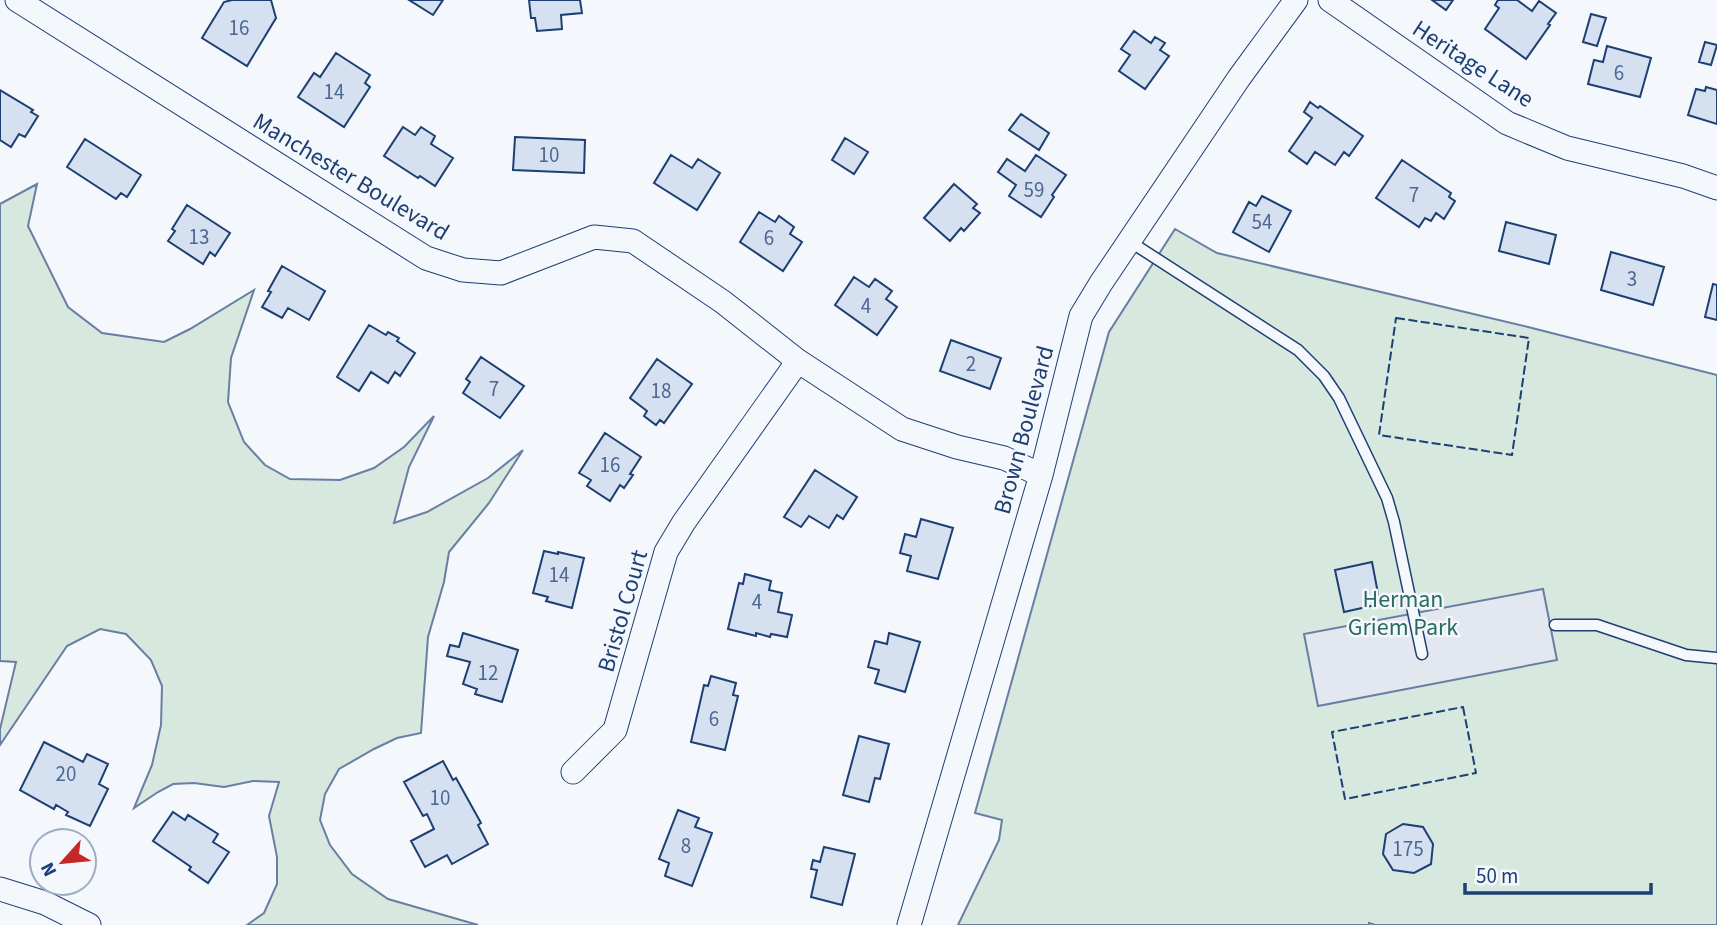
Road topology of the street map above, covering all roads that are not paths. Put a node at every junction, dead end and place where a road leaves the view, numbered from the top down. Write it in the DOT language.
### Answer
graph roads {
  1 [pos="17,0"];
  2 [pos="1296,0"];
  3 [pos="1330,0"];
  4 [pos="1717,188"];
  5 [pos="1129,241"];
  6 [pos="798,361"];
  7 [pos="1041,475"];
  8 [pos="1555,625"];
  9 [pos="1422,654"];
  10 [pos="1717,658"];
  11 [pos="573,772"];
  12 [pos="0,889"];
  13 [pos="89,925"];
  14 [pos="909,925"];
  1 -- 6 [label="street, Manchester Boulevard"];
  2 -- 5 [label="street, Brown Boulevard"];
  3 -- 4 [label="street, Heritage Lane"];
  5 -- 7 [label="street, Brown Boulevard"];
  5 -- 9 [label="lane"];
  6 -- 7 [label="street, Manchester Boulevard"];
  6 -- 11 [label="street, Bristol Court"];
  7 -- 14 [label="street, Brown Boulevard"];
  8 -- 10 [label="lane"];
  12 -- 13 [label="street"];
}
